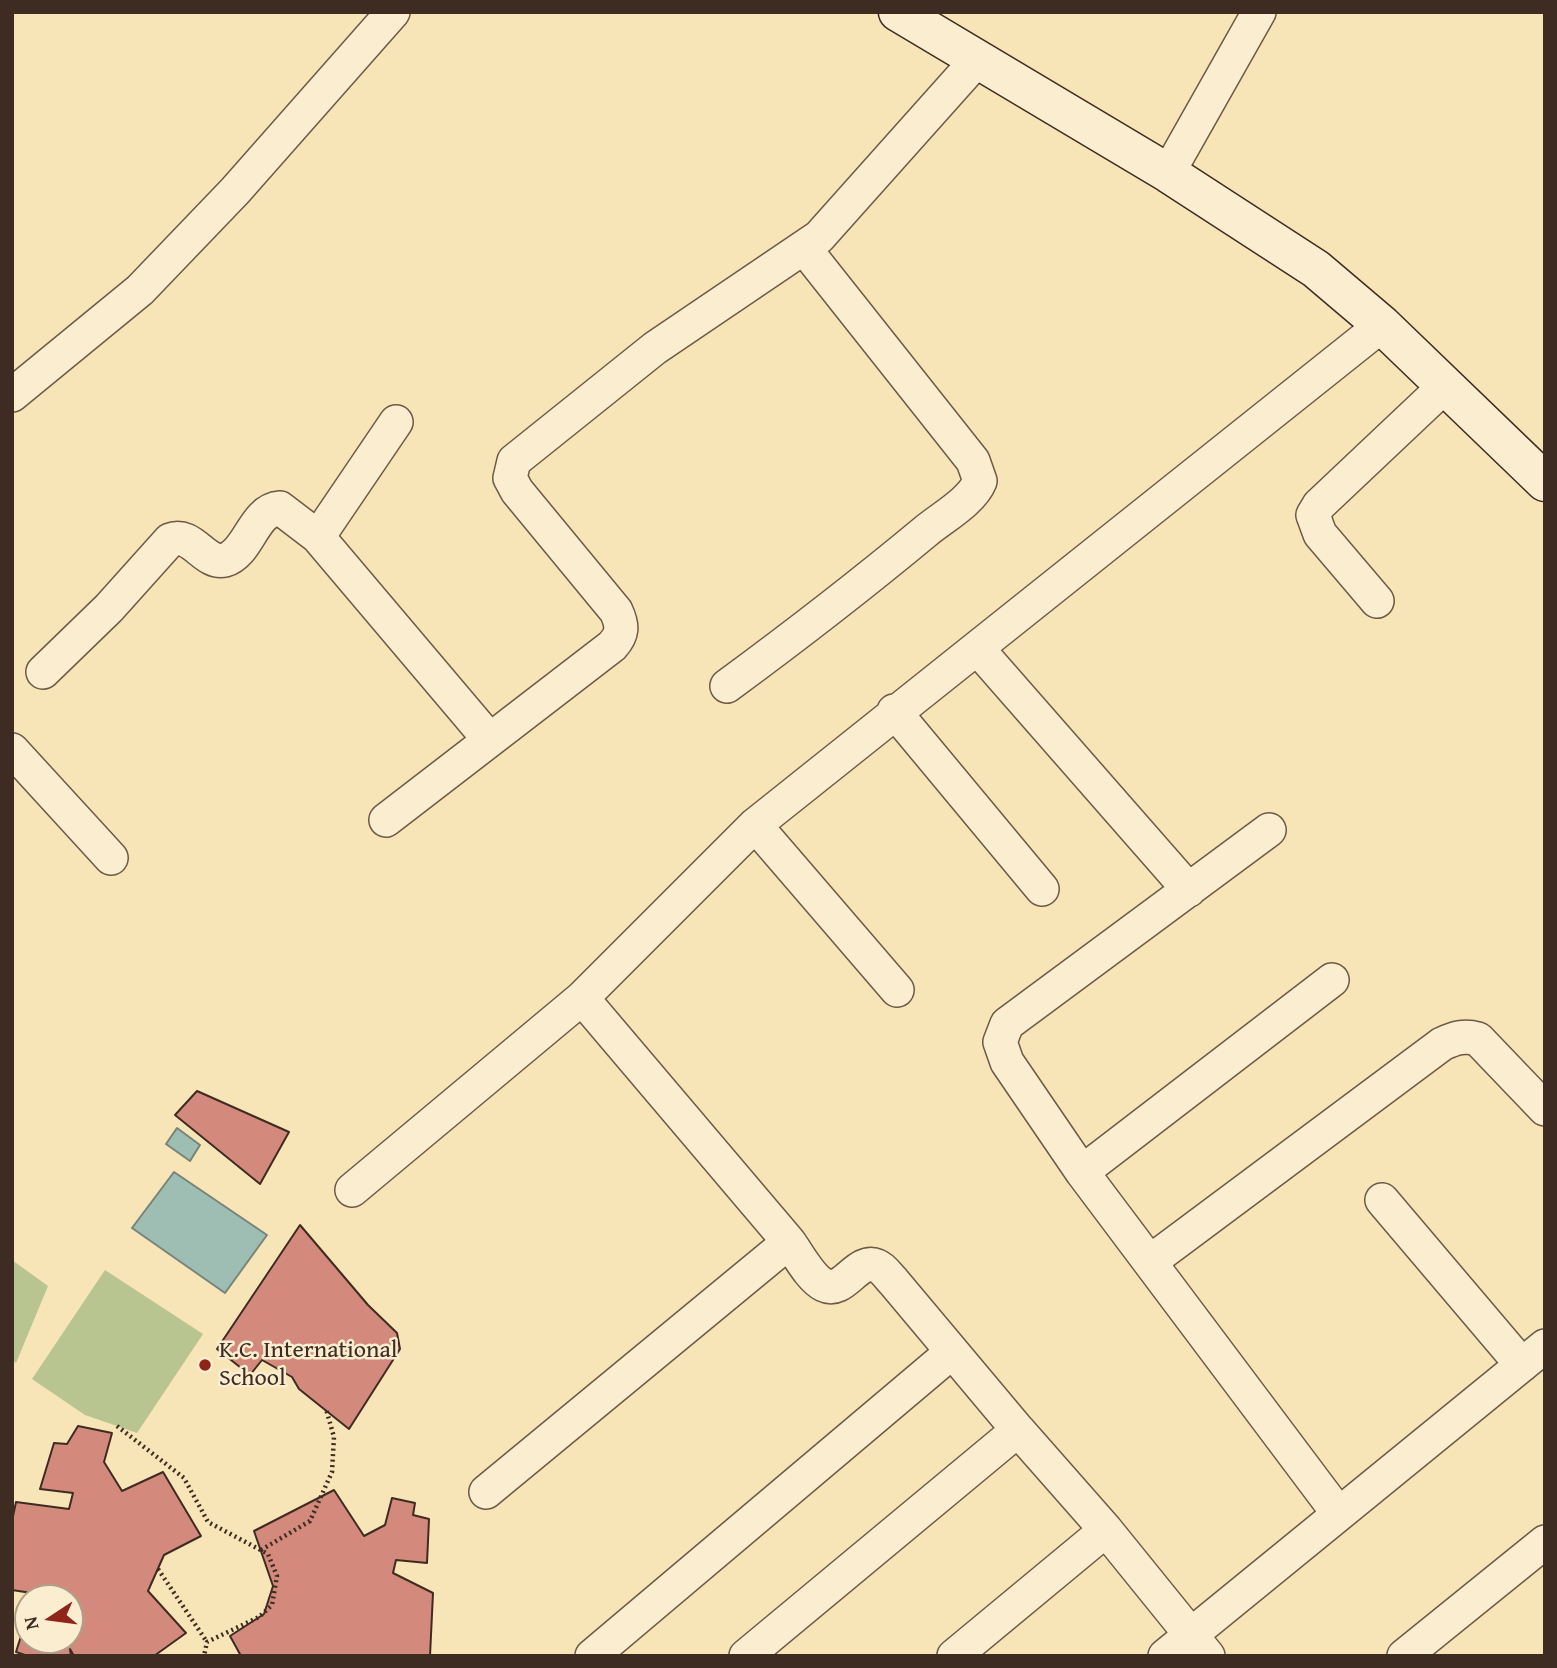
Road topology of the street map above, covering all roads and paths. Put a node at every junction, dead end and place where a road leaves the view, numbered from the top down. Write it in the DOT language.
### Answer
graph roads {
  1 [pos="393,12"];
  2 [pos="898,12"];
  3 [pos="1259,12"];
  4 [pos="977,60"];
  5 [pos="1168,173"];
  6 [pos="805,249"];
  7 [pos="1382,325"];
  8 [pos="1445,386"];
  9 [pos="12,395"];
  10 [pos="396,422"];
  11 [pos="1545,482"];
  12 [pos="318,537"];
  13 [pos="1377,601"];
  14 [pos="977,648"];
  15 [pos="43,672"];
  16 [pos="727,686"];
  17 [pos="894,711"];
  18 [pos="489,739"];
  19 [pos="12,750"];
  20 [pos="386,820"];
  21 [pos="755,825"];
  22 [pos="1269,830"];
  23 [pos="111,858"];
  24 [pos="1042,889"];
  25 [pos="1189,890"];
  26 [pos="1332,981"];
  27 [pos="897,990"];
  28 [pos="582,998"];
  29 [pos="1545,1109"];
  30 [pos="1082,1172"];
  31 [pos="352,1190"];
  32 [pos="1382,1200"];
  33 [pos="789,1242"];
  34 [pos="1151,1261"];
  35 [pos="952,1352"];
  36 [pos="1534,1355"];
  37 [pos="326,1409"];
  38 [pos="117,1426"];
  39 [pos="1018,1430"];
  40 [pos="486,1492"];
  41 [pos="1338,1513"];
  42 [pos="1106,1530"];
  43 [pos="1545,1542"];
  44 [pos="260,1551"];
  45 [pos="158,1569"];
  46 [pos="207,1642"];
  47 [pos="1199,1645"];
  48 [pos="204,1656"];
  49 [pos="592,1656"];
  50 [pos="746,1656"];
  51 [pos="954,1656"];
  52 [pos="1165,1656"];
  53 [pos="1404,1656"];
  1 -- 9 [label="street"];
  2 -- 4 [label="street"];
  3 -- 5 [label="street"];
  4 -- 5 [label="street"];
  4 -- 6 [label="street"];
  5 -- 7 [label="street"];
  6 -- 16 [label="street"];
  6 -- 18 [label="street"];
  7 -- 8 [label="street"];
  7 -- 14 [label="street"];
  8 -- 11 [label="street"];
  8 -- 13 [label="street"];
  10 -- 12 [label="street"];
  12 -- 15 [label="street"];
  12 -- 18 [label="street"];
  14 -- 17 [label="street"];
  14 -- 25 [label="street"];
  17 -- 21 [label="street"];
  17 -- 24 [label="street"];
  18 -- 20 [label="street"];
  19 -- 23 [label="street"];
  21 -- 27 [label="street"];
  21 -- 28 [label="street"];
  22 -- 25 [label="street"];
  25 -- 30 [label="street"];
  26 -- 30 [label="street"];
  28 -- 31 [label="street"];
  28 -- 33 [label="street"];
  29 -- 34 [label="street"];
  30 -- 34 [label="street"];
  32 -- 36 [label="street"];
  33 -- 35 [label="street"];
  33 -- 40 [label="street"];
  34 -- 41 [label="street"];
  35 -- 39 [label="street"];
  35 -- 49 [label="street"];
  36 -- 41 [label="street"];
  37 -- 44 [label="path"];
  38 -- 44 [label="path"];
  39 -- 42 [label="street"];
  39 -- 50 [label="street"];
  41 -- 47 [label="street"];
  42 -- 47 [label="street"];
  42 -- 51 [label="street"];
  43 -- 53 [label="street"];
  44 -- 46 [label="path"];
  45 -- 46 [label="path"];
  46 -- 48 [label="path"];
  47 -- 52 [label="street"];
}
